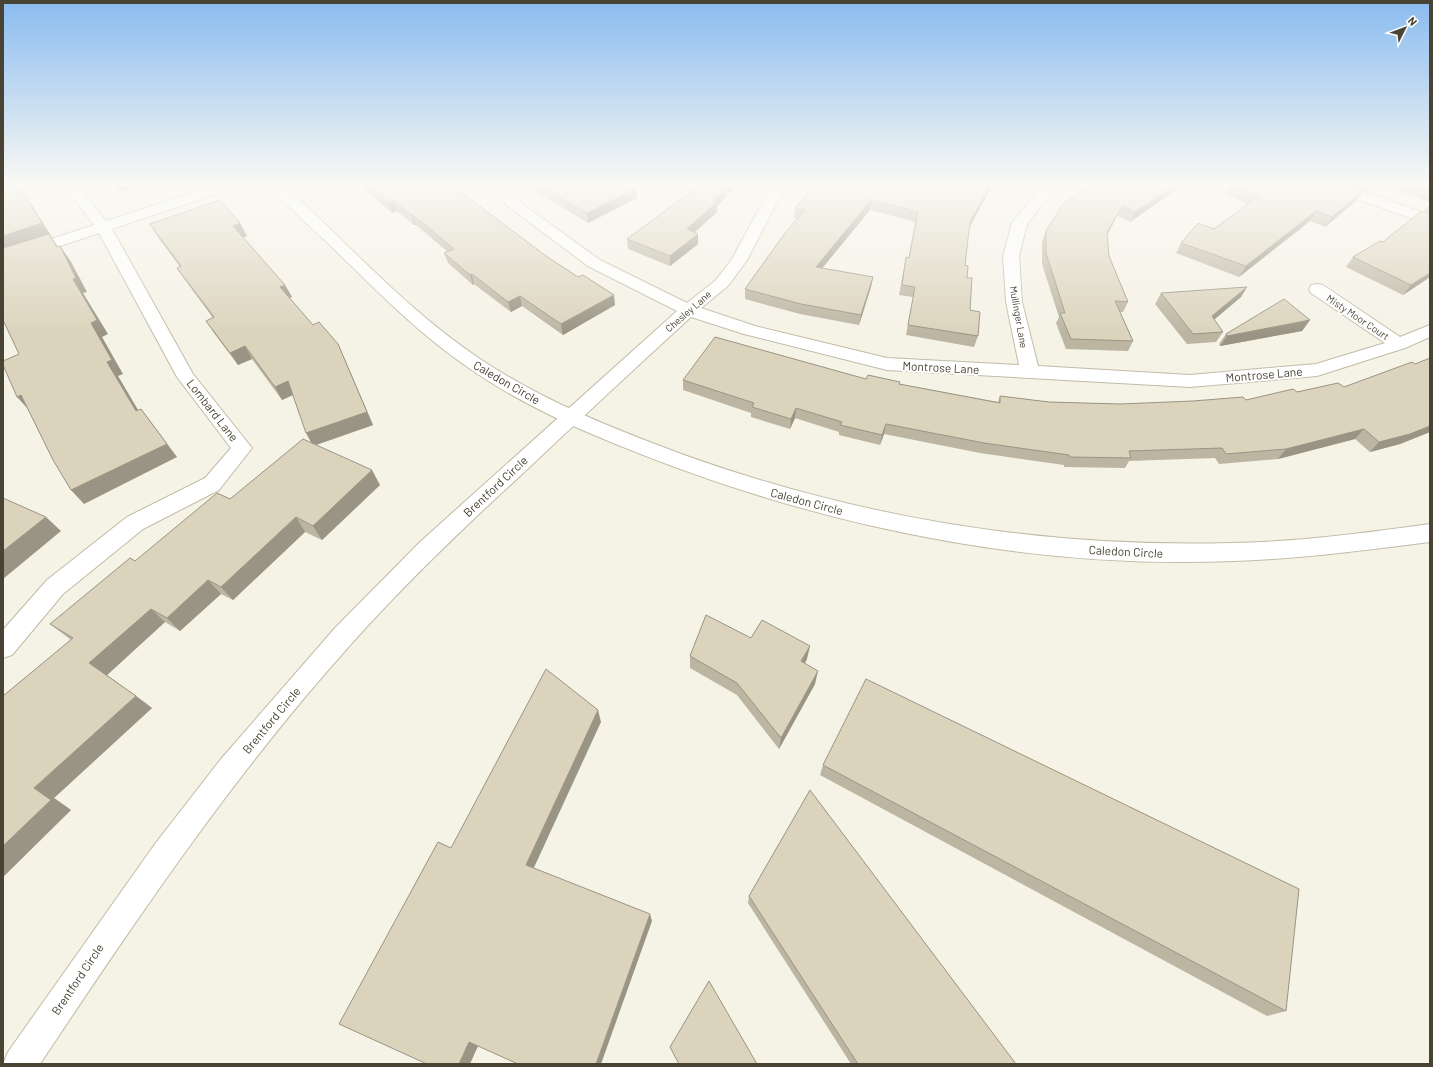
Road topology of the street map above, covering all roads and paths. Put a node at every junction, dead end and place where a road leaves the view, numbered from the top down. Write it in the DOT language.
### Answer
graph roads {
  1 [pos="79,235"];
  2 [pos="107,235"];
  3 [pos="328,235"];
  4 [pos="555,235"];
  5 [pos="752,235"];
  6 [pos="1017,235"];
  7 [pos="3,260"];
  8 [pos="1317,289"];
  9 [pos="688,310"];
  10 [pos="1430,330"];
  11 [pos="1399,344"];
  12 [pos="1030,372"];
  13 [pos="570,417"];
  14 [pos="1430,533"];
  15 [pos="3,648"];
  16 [pos="20,1064"];
  1 -- 7 [label="street"];
  2 -- 15 [label="street, Lombard Lane"];
  3 -- 13 [label="street, Caledon Circle"];
  4 -- 9 [label="street, Montrose Lane"];
  5 -- 9 [label="street, Chesley Lane"];
  6 -- 12 [label="street, Mullinger Lane"];
  8 -- 11 [label="street, Misty Moor Court"];
  9 -- 12 [label="street, Montrose Lane"];
  9 -- 13 [label="street, Chesley Lane"];
  10 -- 11 [label="street, Montrose Lane"];
  11 -- 12 [label="street, Montrose Lane"];
  13 -- 14 [label="street, Caledon Circle"];
  13 -- 16 [label="street, Brentford Circle"];
}
